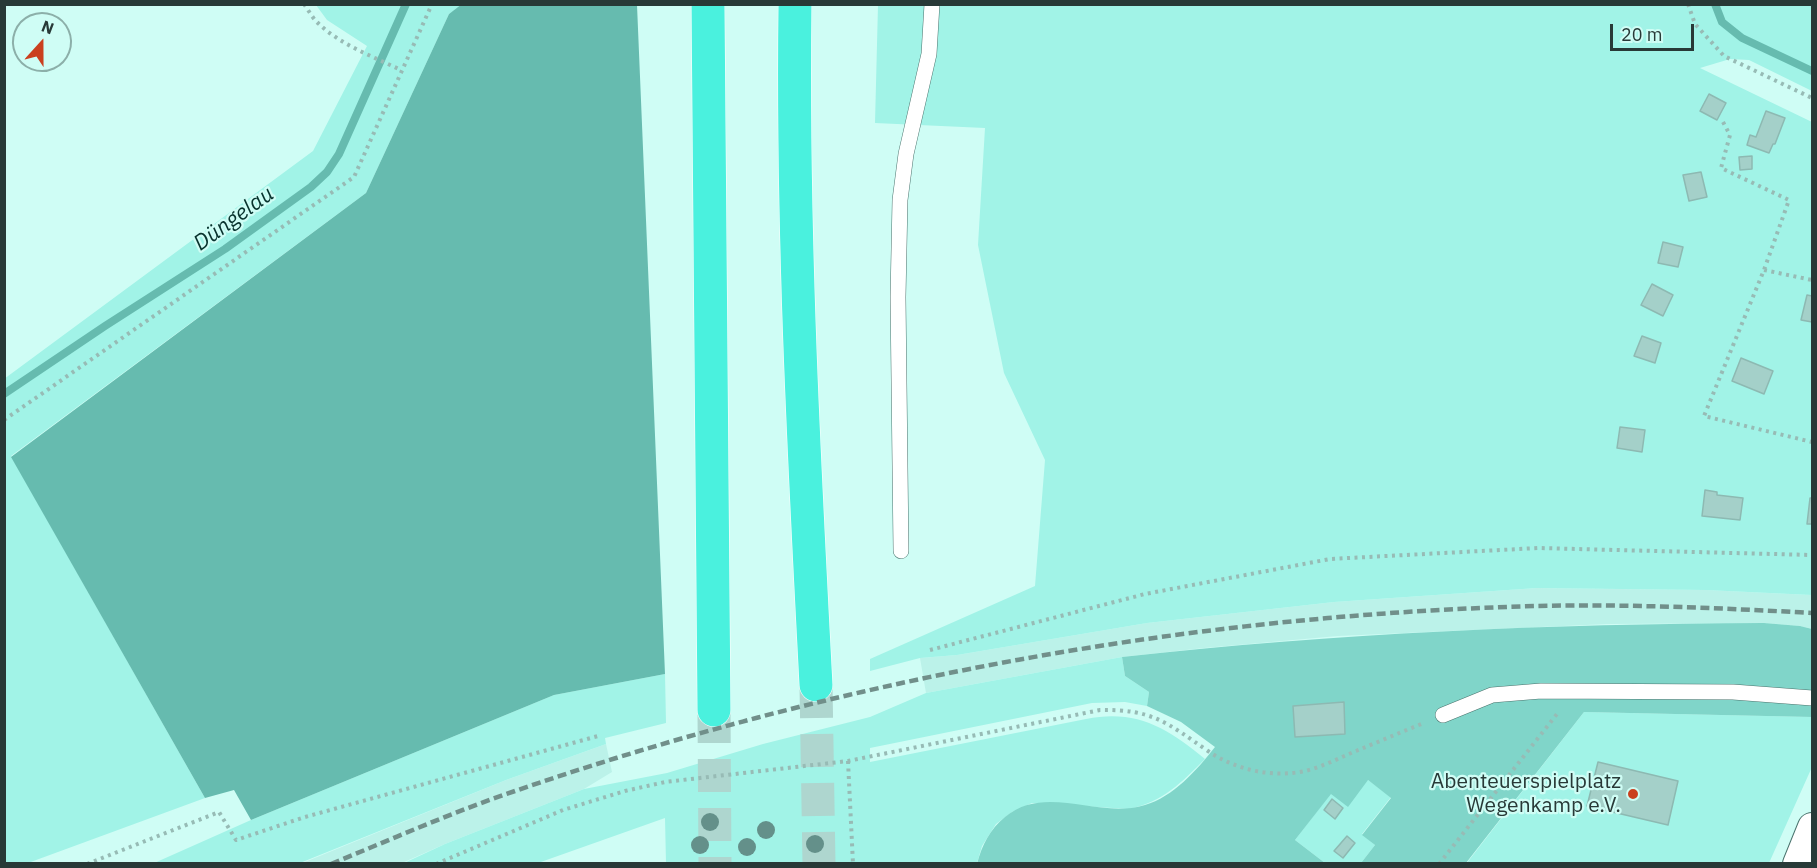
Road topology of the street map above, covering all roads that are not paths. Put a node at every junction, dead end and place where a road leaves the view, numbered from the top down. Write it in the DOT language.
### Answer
graph roads {
  1 [pos="708,4"];
  2 [pos="795,4"];
  3 [pos="932,4"];
  4 [pos="901,550"];
  5 [pos="816,685"];
  6 [pos="1812,698"];
  7 [pos="714,710"];
  8 [pos="1443,715"];
  9 [pos="1812,827"];
  10 [pos="1797,864"];
  1 -- 7 [label="highway"];
  2 -- 5 [label="highway"];
  3 -- 4 [label="lane"];
  6 -- 8 [label="lane"];
  9 -- 10 [label="street"];
}
